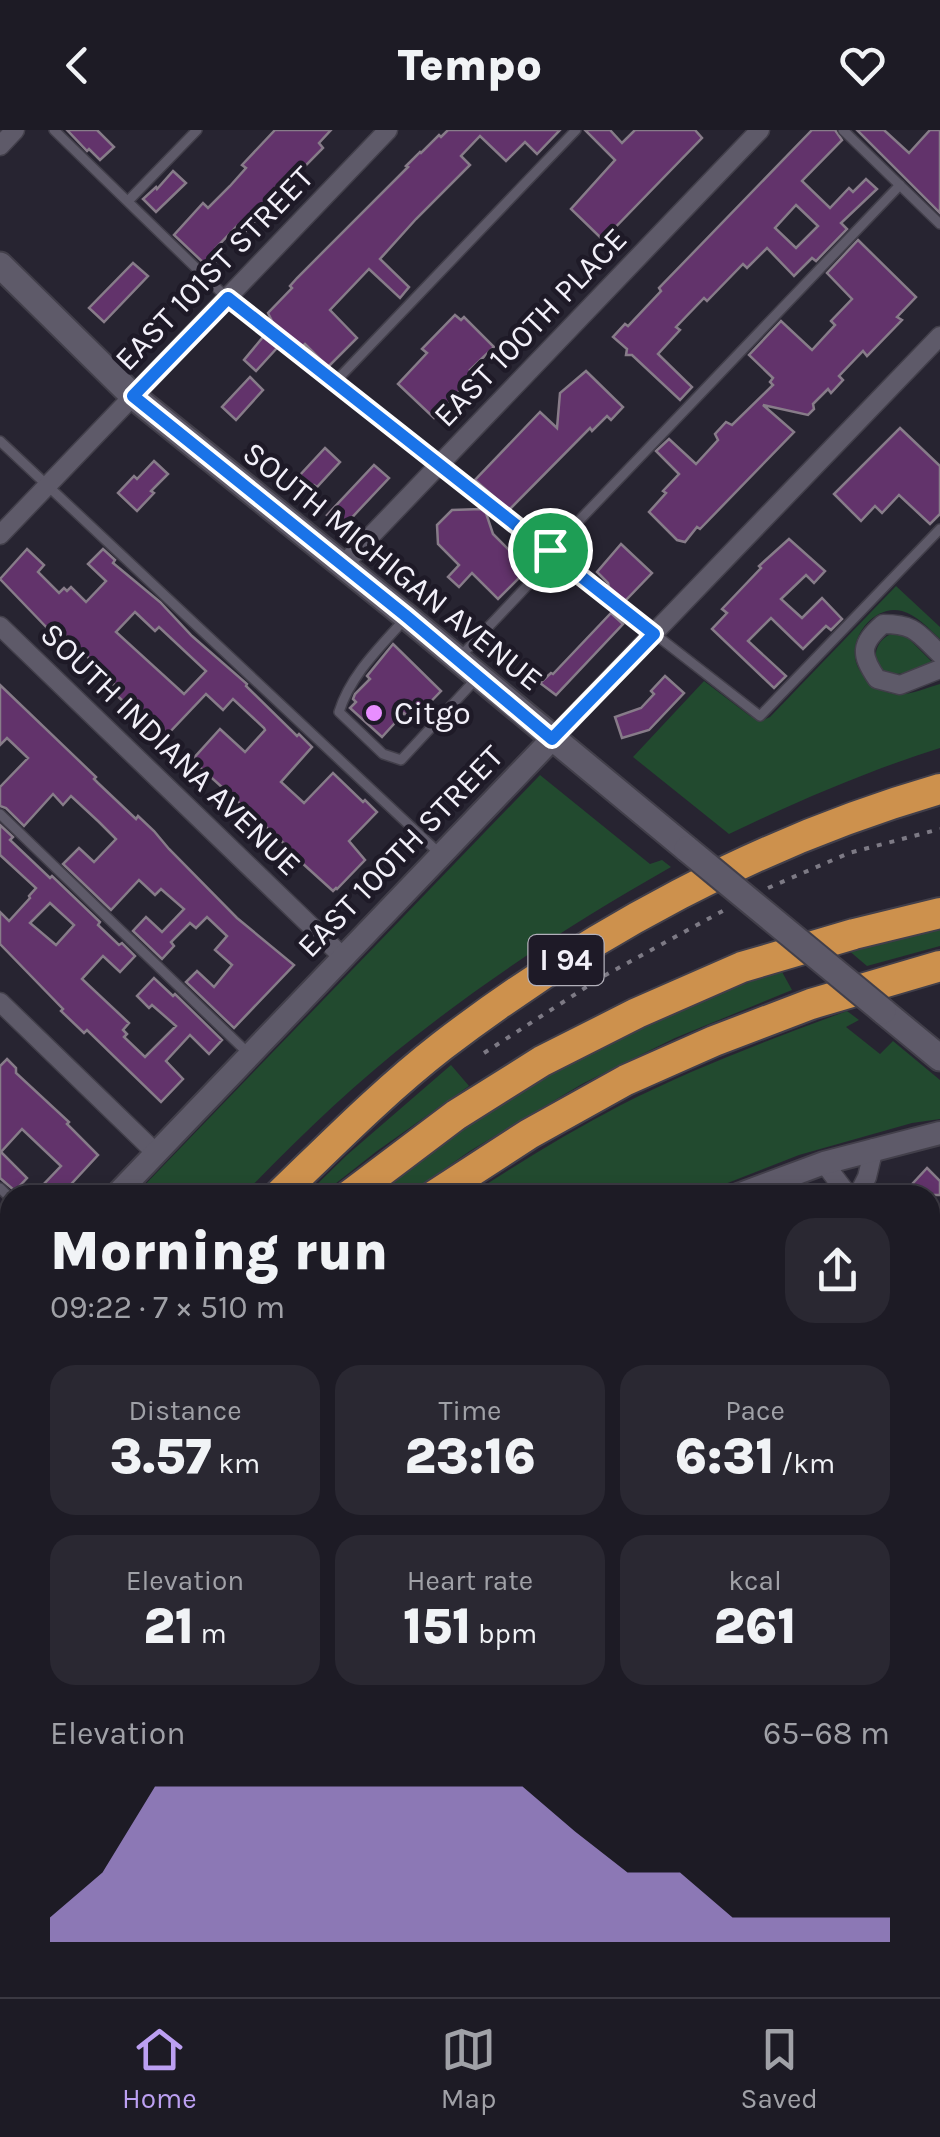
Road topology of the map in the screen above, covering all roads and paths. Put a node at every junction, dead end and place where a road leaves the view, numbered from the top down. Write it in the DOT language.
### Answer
graph roads {
  1 [pos="15,130"];
  2 [pos="54,130"];
  3 [pos="197,130"];
  4 [pos="388,130"];
  5 [pos="576,130"];
  6 [pos="760,130"];
  7 [pos="843,130"];
  8 [pos="0,146"];
  9 [pos="900,185"];
  10 [pos="129,200"];
  11 [pos="940,224"];
  12 [pos="0,265"];
  13 [pos="228,298"];
  14 [pos="940,336"];
  15 [pos="334,383"];
  16 [pos="133,396"];
  17 [pos="0,441"];
  18 [pos="438,466"];
  19 [pos="48,486"];
  20 [pos="940,529"];
  21 [pos="0,535"];
  22 [pos="550,550"];
  23 [pos="343,565"];
  24 [pos="543,569"];
  25 [pos="406,616"];
  26 [pos="0,626"];
  27 [pos="654,634"];
  28 [pos="940,654"];
  29 [pos="457,660"];
  30 [pos="940,669"];
  31 [pos="478,678"];
  32 [pos="552,739"];
  33 [pos="940,777"];
  34 [pos="940,789"];
  35 [pos="901,800"];
  36 [pos="0,814"];
  37 [pos="940,830"];
  38 [pos="440,854"];
  39 [pos="760,892"];
  40 [pos="726,908"];
  41 [pos="940,913"];
  42 [pos="343,957"];
  43 [pos="940,966"];
  44 [pos="0,1002"];
  45 [pos="484,1053"];
  46 [pos="250,1055"];
  47 [pos="940,1058"];
  48 [pos="940,1133"];
  49 [pos="874,1148"];
  50 [pos="156,1153"];
  51 [pos="824,1163"];
  52 [pos="126,1185"];
  53 [pos="289,1185"];
  54 [pos="363,1185"];
  55 [pos="450,1185"];
  56 [pos="765,1185"];
  57 [pos="840,1185"];
  58 [pos="862,1185"];
  1 -- 8 [label="street"];
  2 -- 10 [label="lane"];
  3 -- 10 [label="lane"];
  4 -- 13 [label="street, EAST 101ST STREET"];
  5 -- 15 [label="lane"];
  6 -- 18 [label="street, EAST 100TH PLACE"];
  7 -- 9 [label="lane"];
  9 -- 11 [label="lane"];
  9 -- 22 [label="lane"];
  10 -- 13 [label="lane"];
  12 -- 16 [label="main road, SOUTH MICHIGAN AVENUE"];
  13 -- 15 [label="lane"];
  13 -- 16 [label="street, EAST 101ST STREET"];
  14 -- 27 [label="street, EAST 100TH STREET"];
  15 -- 18 [label="lane"];
  16 -- 19 [label="street, EAST 101ST STREET"];
  16 -- 23 [label="main road, SOUTH MICHIGAN AVENUE"];
  17 -- 19 [label="lane"];
  18 -- 22 [label="lane"];
  18 -- 23 [label="street, EAST 100TH PLACE"];
  19 -- 21 [label="street, EAST 101ST STREET"];
  19 -- 38 [label="lane"];
  20 -- 27 [label="lane"];
  22 -- 27 [label="lane"];
  23 -- 25 [label="main road, SOUTH MICHIGAN AVENUE"];
  24 -- 29 [label="lane"];
  25 -- 29 [label="main road, SOUTH MICHIGAN AVENUE"];
  25 -- 31 [label="lane"];
  26 -- 42 [label="street, SOUTH INDIANA AVENUE"];
  27 -- 32 [label="street, EAST 100TH STREET"];
  28 -- 30 [label="street"];
  29 -- 31 [label="main road, SOUTH MICHIGAN AVENUE"];
  31 -- 32 [label="main road, SOUTH MICHIGAN AVENUE"];
  32 -- 38 [label="street, EAST 100TH STREET"];
  32 -- 47 [label="main road, SOUTH MICHIGAN AVENUE, bridge"];
  33 -- 35 [label="highway"];
  34 -- 35 [label="highway, I 94"];
  35 -- 53 [label="highway, I 94"];
  36 -- 46 [label="lane"];
  37 -- 39 [label="path"];
  38 -- 42 [label="street, EAST 100TH STREET"];
  40 -- 45 [label="path"];
  41 -- 54 [label="highway"];
  42 -- 46 [label="street, EAST 100TH STREET"];
  43 -- 55 [label="highway"];
  44 -- 50 [label="street"];
  46 -- 50 [label="street, EAST 100TH STREET"];
  48 -- 49 [label="street"];
  49 -- 51 [label="street"];
  49 -- 58 [label="street"];
  50 -- 52 [label="street, EAST 100TH STREET"];
  51 -- 56 [label="street"];
  51 -- 57 [label="street"];
}
